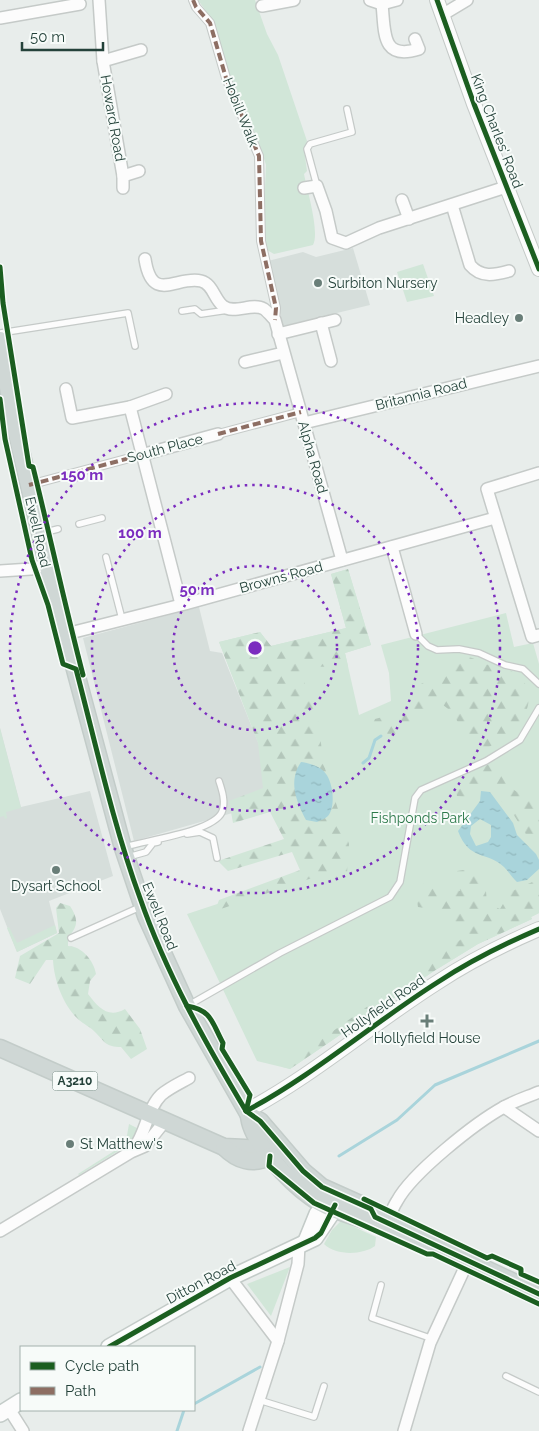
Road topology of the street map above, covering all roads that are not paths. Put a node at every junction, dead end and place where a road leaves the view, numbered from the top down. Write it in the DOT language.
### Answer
graph roads {
  1 [pos="99,0"];
  2 [pos="193,0"];
  3 [pos="294,0"];
  4 [pos="397,0"];
  5 [pos="437,0"];
  6 [pos="467,0"];
  7 [pos="376,2"];
  8 [pos="80,4"];
  9 [pos="262,7"];
  10 [pos="442,15"];
  11 [pos="0,18"];
  12 [pos="419,48"];
  13 [pos="141,50"];
  14 [pos="103,61"];
  15 [pos="347,108"];
  16 [pos="139,171"];
  17 [pos="123,176"];
  18 [pos="317,186"];
  19 [pos="506,187"];
  20 [pos="123,188"];
  21 [pos="304,188"];
  22 [pos="402,200"];
  23 [pos="452,205"];
  24 [pos="409,219"];
  25 [pos="145,259"];
  26 [pos="539,269"];
  27 [pos="509,271"];
  28 [pos="232,310"];
  29 [pos="182,311"];
  30 [pos="275,320"];
  31 [pos="335,320"];
  32 [pos="321,323"];
  33 [pos="0,333"];
  34 [pos="278,334"];
  35 [pos="0,340"];
  36 [pos="135,346"];
  37 [pos="283,354"];
  38 [pos="331,361"];
  39 [pos="245,362"];
  40 [pos="539,366"];
  41 [pos="3,379"];
  42 [pos="66,388"];
  43 [pos="166,394"];
  44 [pos="130,407"];
  45 [pos="302,417"];
  46 [pos="218,434"];
  47 [pos="141,455"];
  48 [pos="539,473"];
  49 [pos="29,485"];
  50 [pos="102,518"];
  51 [pos="496,518"];
  52 [pos="79,524"];
  53 [pos="58,529"];
  54 [pos="40,533"];
  55 [pos="392,547"];
  56 [pos="106,557"];
  57 [pos="342,560"];
  58 [pos="48,564"];
  59 [pos="0,571"];
  60 [pos="181,604"];
  61 [pos="122,620"];
  62 [pos="66,634"];
  63 [pos="416,634"];
  64 [pos="539,635"];
  65 [pos="539,684"];
  66 [pos="539,708"];
  67 [pos="219,781"];
  68 [pos="124,852"];
  69 [pos="217,858"];
  70 [pos="142,906"];
  71 [pos="539,929"];
  72 [pos="71,938"];
  73 [pos="187,1006"];
  74 [pos="0,1048"];
  75 [pos="189,1078"];
  76 [pos="539,1092"];
  77 [pos="504,1107"];
  78 [pos="248,1113"];
  79 [pos="150,1114"];
  80 [pos="165,1121"];
  81 [pos="539,1131"];
  82 [pos="131,1152"];
  83 [pos="273,1152"];
  84 [pos="332,1200"];
  85 [pos="381,1219"];
  86 [pos="0,1231"];
  87 [pos="302,1243"];
  88 [pos="468,1261"];
  89 [pos="230,1278"];
  90 [pos="381,1285"];
  91 [pos="539,1294"];
  92 [pos="432,1339"];
  93 [pos="278,1341"];
  94 [pos="111,1346"];
  95 [pos="506,1376"];
  96 [pos="324,1386"];
  97 [pos="539,1392"];
  98 [pos="259,1400"];
  99 [pos="10,1408"];
  100 [pos="23,1431"];
  101 [pos="249,1431"];
  102 [pos="404,1431"];
  1 -- 14 [label="street, Howard Road"];
  2 -- 30 [label="street, Hobill Walk"];
  3 -- 9 [label="street"];
  4 -- 7 [label="street"];
  5 -- 10 [label="street, King Charles' Road"];
  6 -- 10 [label="street"];
  7 -- 12 [label="street"];
  8 -- 11 [label="street"];
  10 -- 19 [label="street, King Charles' Road"];
  13 -- 14 [label="street, Howard Road"];
  14 -- 17 [label="street, Howard Road"];
  15 -- 18 [label="lane"];
  16 -- 17 [label="street, Howard Road"];
  17 -- 20 [label="street, Howard Road"];
  18 -- 21 [label="street"];
  18 -- 24 [label="street"];
  19 -- 23 [label="street"];
  19 -- 26 [label="street, King Charles' Road"];
  22 -- 24 [label="street"];
  23 -- 24 [label="street"];
  23 -- 27 [label="street"];
  25 -- 28 [label="street"];
  28 -- 29 [label="lane"];
  28 -- 30 [label="street"];
  30 -- 34 [label="street, Alpha Road"];
  31 -- 32 [label="street"];
  32 -- 34 [label="street"];
  32 -- 38 [label="street"];
  33 -- 36 [label="lane"];
  34 -- 37 [label="street, Alpha Road"];
  35 -- 41 [label="main road, Ewell Road"];
  37 -- 39 [label="street"];
  37 -- 45 [label="street, Alpha Road"];
  40 -- 45 [label="street, Britannia Road"];
  41 -- 49 [label="main road, Ewell Road"];
  42 -- 44 [label="street"];
  43 -- 44 [label="street"];
  44 -- 47 [label="street"];
  45 -- 46 [label="street, South Place"];
  45 -- 57 [label="street, Alpha Road"];
  46 -- 47 [label="street, South Place"];
  47 -- 49 [label="street, South Place"];
  47 -- 60 [label="street"];
  48 -- 51 [label="street"];
  49 -- 54 [label="main road, Ewell Road"];
  50 -- 52 [label="lane"];
  51 -- 55 [label="street, Browns Road"];
  51 -- 64 [label="street"];
  53 -- 54 [label="lane"];
  54 -- 58 [label="main road, Ewell Road"];
  55 -- 57 [label="street, Browns Road"];
  55 -- 63 [label="street"];
  56 -- 61 [label="lane"];
  57 -- 60 [label="street, Browns Road"];
  58 -- 59 [label="street"];
  58 -- 62 [label="main road, Ewell Road"];
  60 -- 61 [label="street, Browns Road"];
  61 -- 62 [label="street, Browns Road"];
  62 -- 68 [label="main road, Ewell Road"];
  63 -- 65 [label="lane"];
  66 -- 73 [label="lane"];
  67 -- 68 [label="lane"];
  68 -- 69 [label="lane"];
  68 -- 70 [label="main road, Ewell Road"];
  70 -- 72 [label="lane"];
  70 -- 73 [label="main road, Ewell Road"];
  71 -- 78 [label="street, Hollyfield Road"];
  73 -- 78 [label="main road, Ewell Road"];
  74 -- 79 [label="main road, A3210"];
  75 -- 79 [label="street"];
  76 -- 77 [label="street"];
  77 -- 81 [label="street"];
  77 -- 85 [label="street"];
  78 -- 83 [label="main road, Ewell Road"];
  79 -- 80 [label="main road, A3210"];
  79 -- 82 [label="street"];
  80 -- 82 [label="street"];
  80 -- 83 [label="main road, A3210"];
  82 -- 86 [label="street"];
  83 -- 84 [label="main road, Ewell Road"];
  84 -- 85 [label="main road, Ewell Road"];
  84 -- 87 [label="main road, Ditton Road"];
  85 -- 88 [label="main road, Ewell Road"];
  87 -- 89 [label="main road, Ditton Road"];
  87 -- 93 [label="street"];
  88 -- 91 [label="main road, Ewell Road"];
  88 -- 92 [label="street"];
  89 -- 93 [label="street"];
  89 -- 94 [label="main road, Ditton Road"];
  90 -- 92 [label="lane"];
  92 -- 102 [label="street"];
  93 -- 98 [label="street"];
  95 -- 97 [label="lane"];
  96 -- 98 [label="lane"];
  98 -- 101 [label="street"];
  99 -- 100 [label="street"];
}
